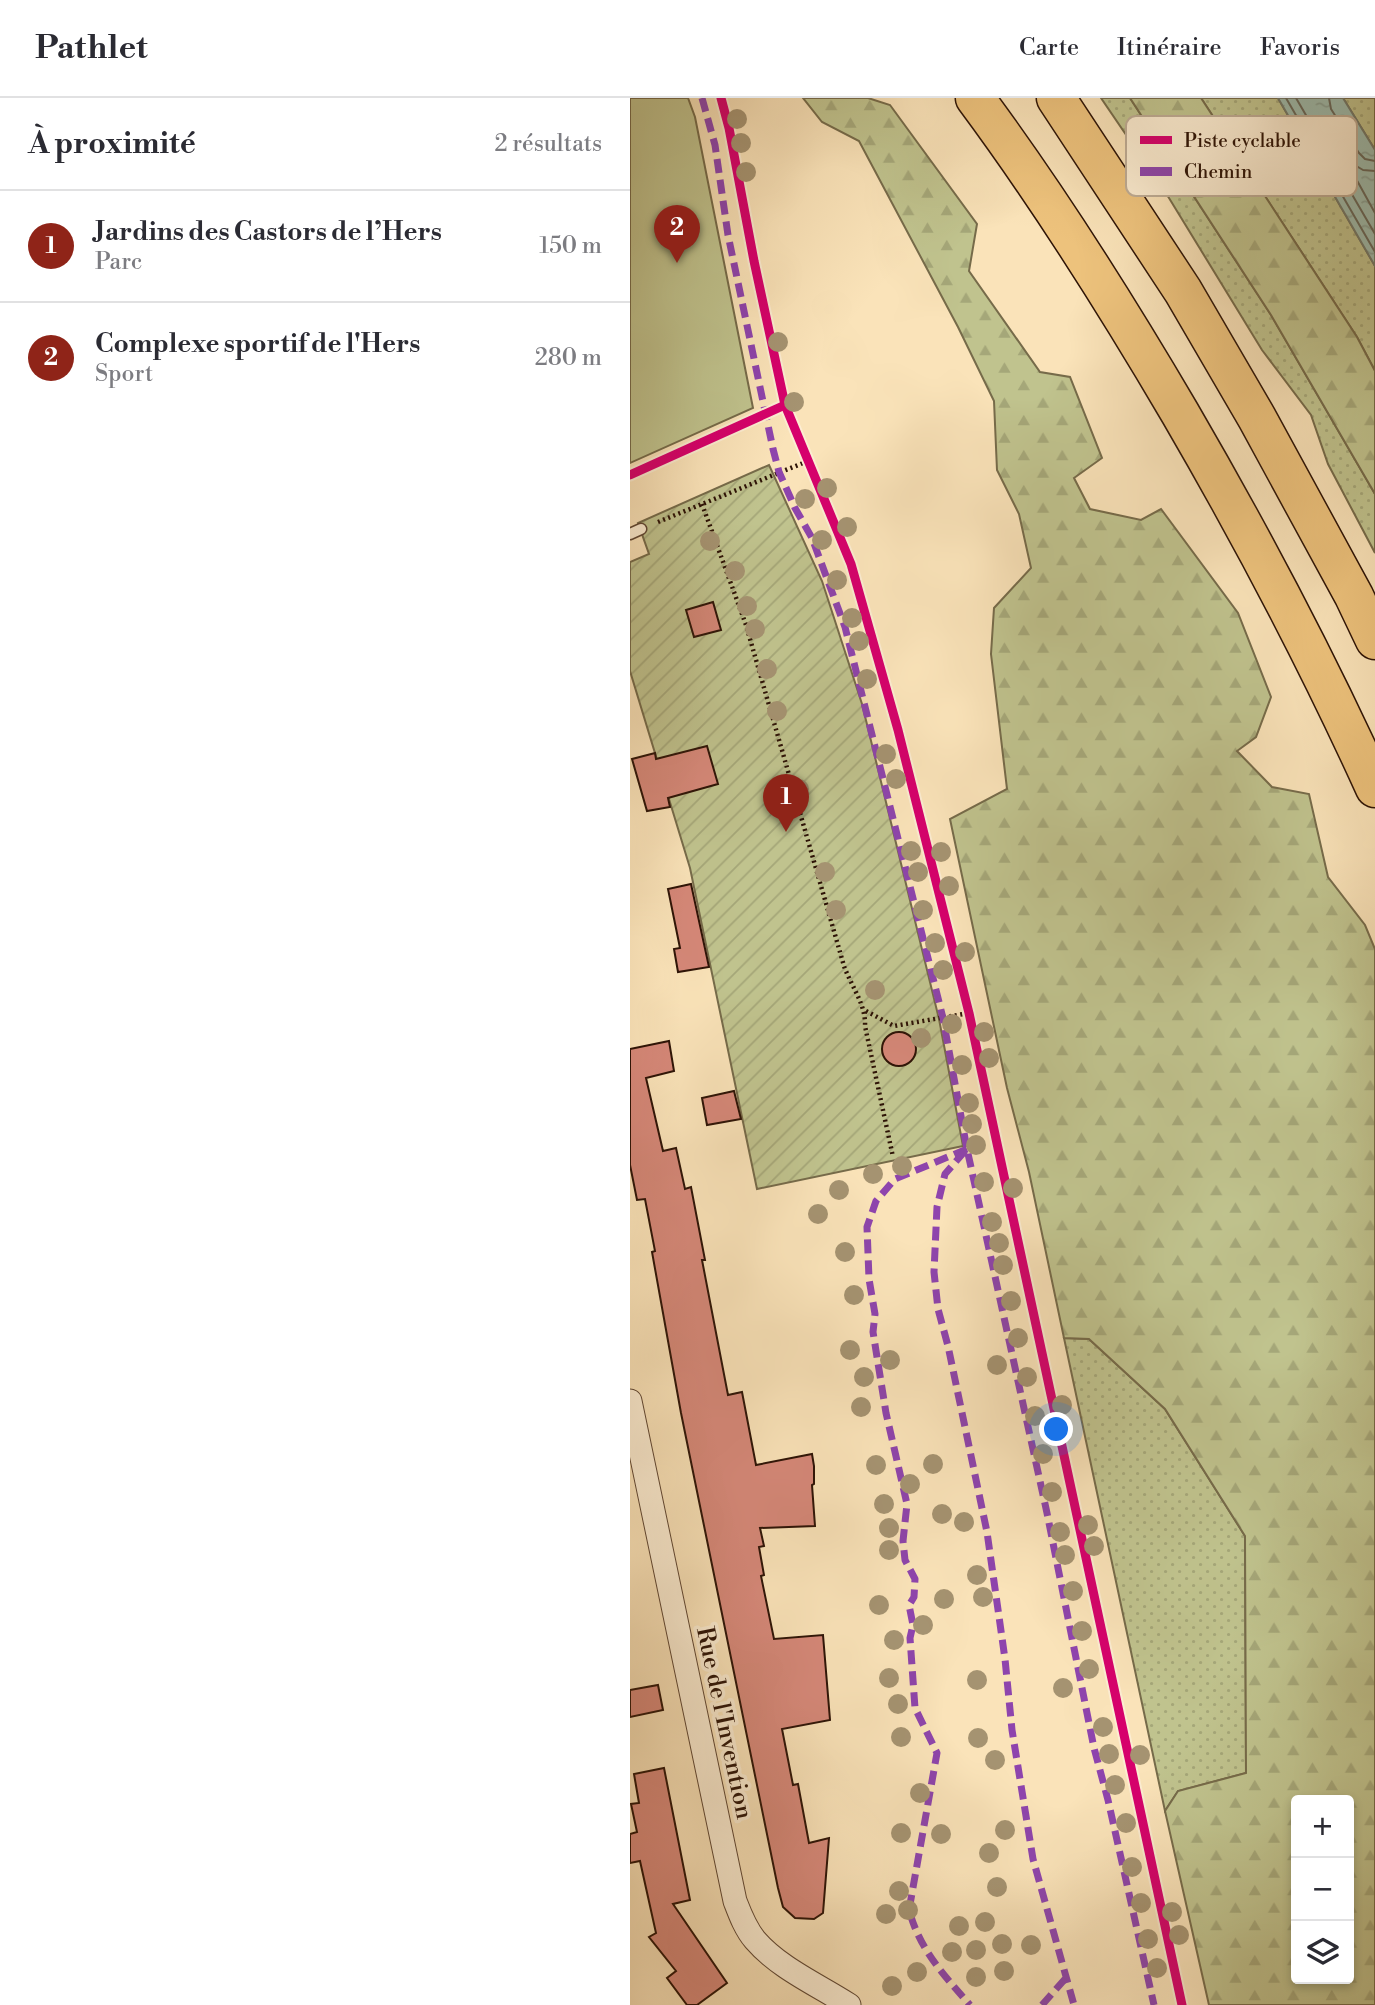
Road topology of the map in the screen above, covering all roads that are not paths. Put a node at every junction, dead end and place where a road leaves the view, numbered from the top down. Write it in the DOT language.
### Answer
graph roads {
  1 [pos="975,98"];
  2 [pos="1056,98"];
  3 [pos="1375,640"];
  4 [pos="1375,789"];
  5 [pos="630,1401"];
  6 [pos="849,2005"];
  1 -- 4 [label="highway"];
  2 -- 3 [label="highway"];
  5 -- 6 [label="street, Rue de l'Invention"];
}
